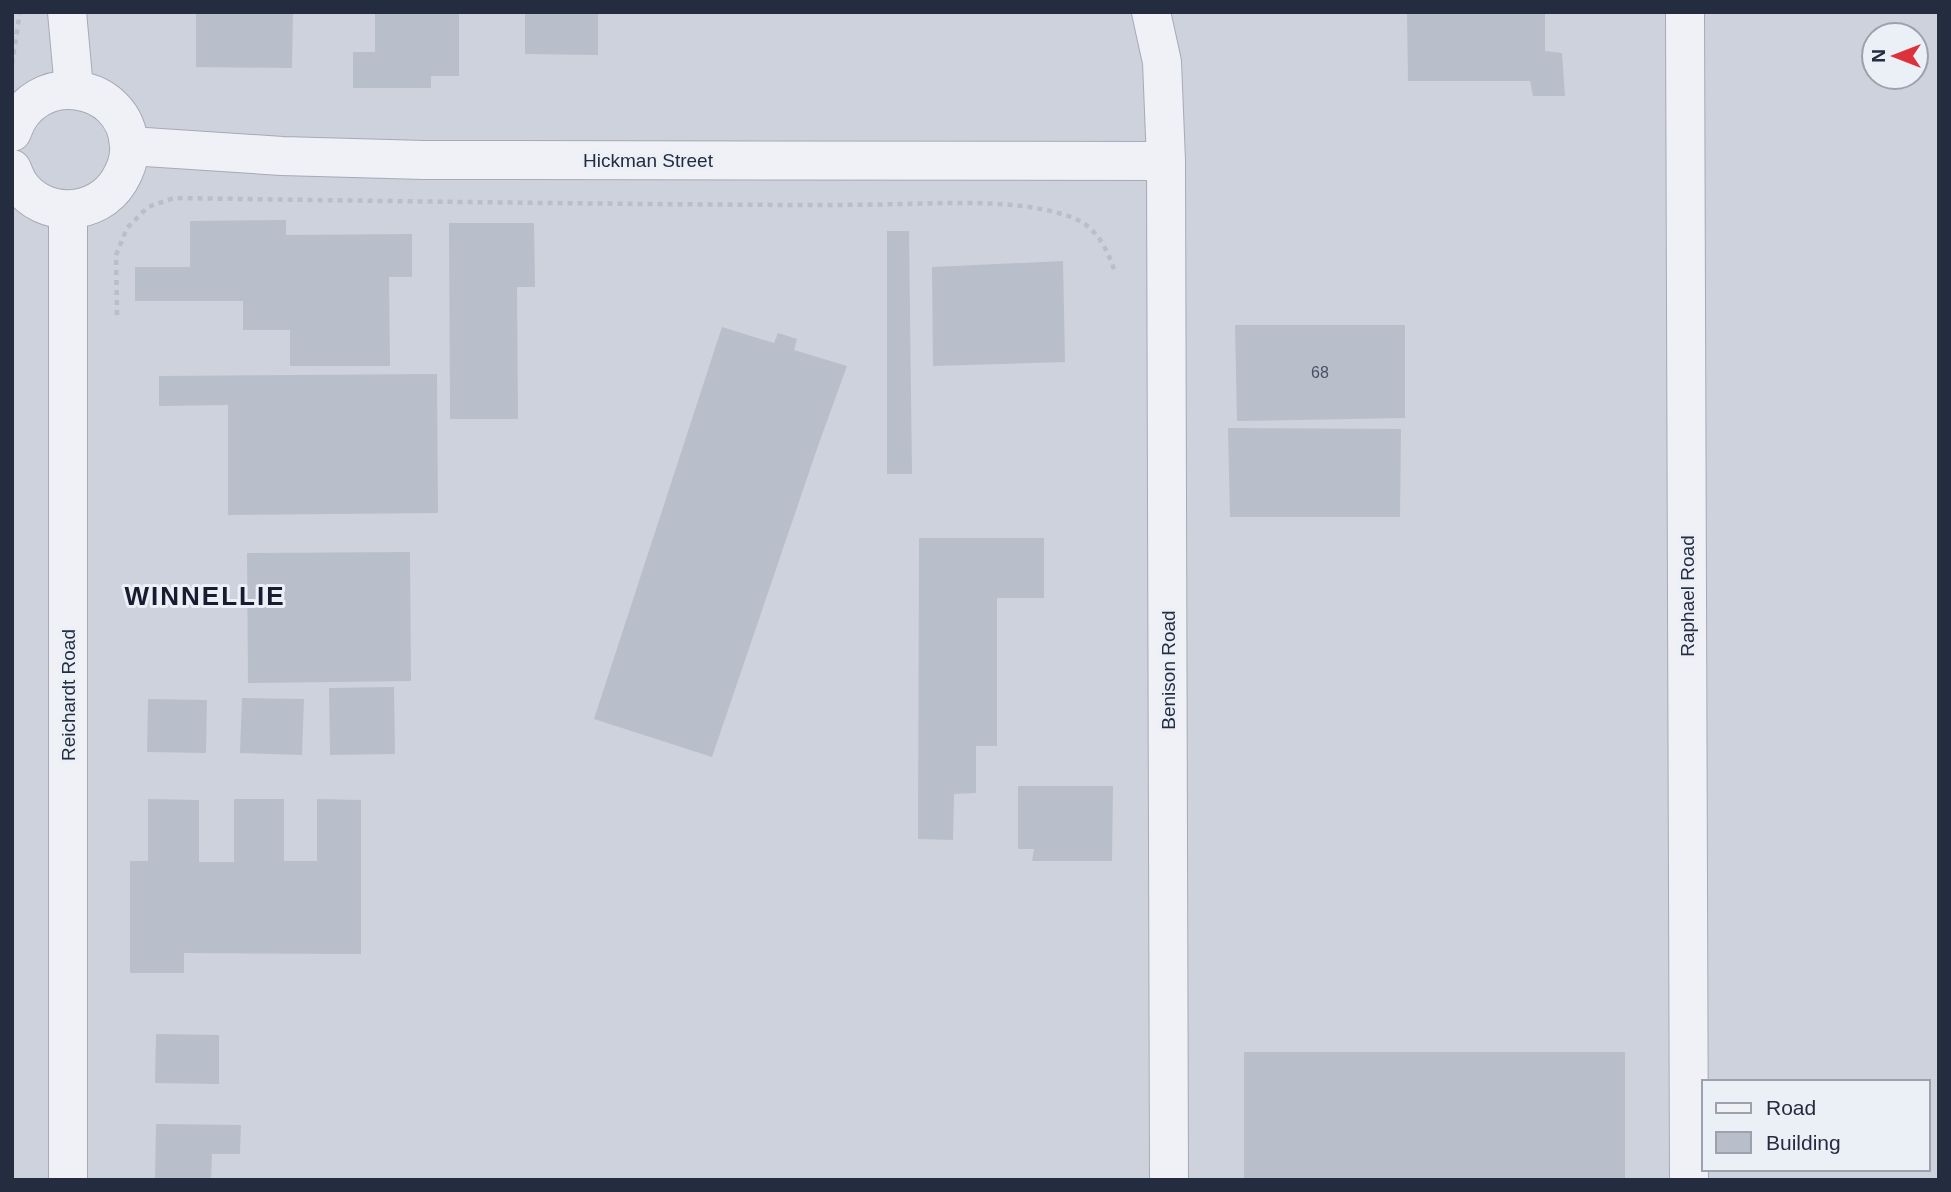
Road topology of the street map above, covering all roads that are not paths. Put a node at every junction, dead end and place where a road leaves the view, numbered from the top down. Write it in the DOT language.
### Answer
graph roads {
  1 [pos="67,12"];
  2 [pos="1151,12"];
  3 [pos="1685,12"];
  4 [pos="74,89"];
  5 [pos="12,132"];
  6 [pos="130,146"];
  7 [pos="1166,161"];
  8 [pos="12,169"];
  9 [pos="68,210"];
  10 [pos="68,1180"];
  11 [pos="1169,1180"];
  12 [pos="1689,1180"];
  1 -- 4 [label="street"];
  2 -- 7 [label="street, Benison Road"];
  3 -- 12 [label="street, Raphael Road"];
  4 -- 5 [label="street"];
  4 -- 6 [label="street"];
  6 -- 7 [label="street, Hickman Street"];
  6 -- 9 [label="street"];
  7 -- 11 [label="street, Benison Road"];
  8 -- 9 [label="street"];
  9 -- 10 [label="street, Reichardt Road"];
}
